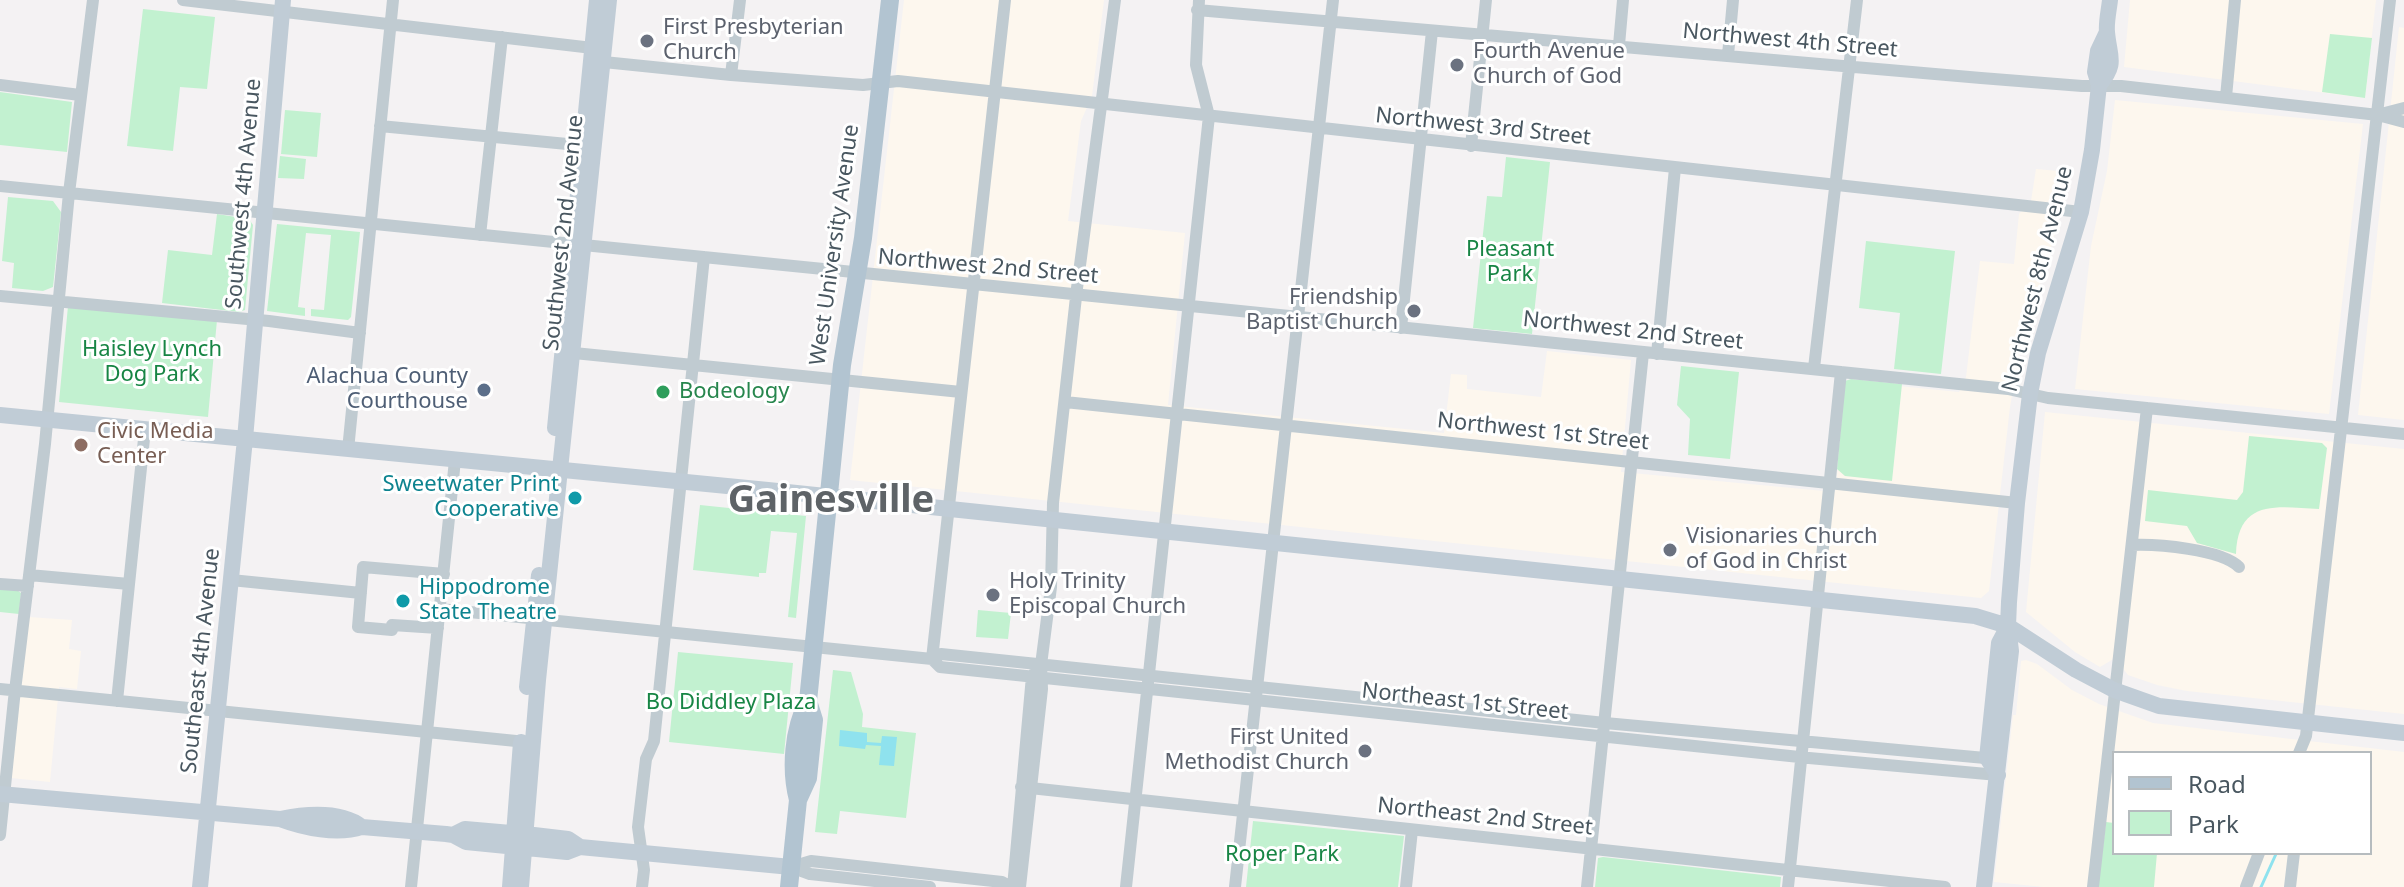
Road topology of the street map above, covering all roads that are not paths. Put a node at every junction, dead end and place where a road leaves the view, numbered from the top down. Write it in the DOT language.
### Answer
graph roads {
  1 [pos="93,0"];
  2 [pos="183,0"];
  3 [pos="393,0"];
  4 [pos="597,0"];
  5 [pos="609,0"];
  6 [pos="740,0"];
  7 [pos="890,0"];
  8 [pos="1005,0"];
  9 [pos="1115,0"];
  10 [pos="1333,0"];
  11 [pos="1486,0"];
  12 [pos="1623,0"];
  13 [pos="1733,0"];
  14 [pos="1857,0"];
  15 [pos="2110,0"];
  16 [pos="2235,0"];
  17 [pos="2390,0"];
  18 [pos="283,5"];
  19 [pos="1198,5"];
  20 [pos="1331,22"];
  21 [pos="390,24"];
  22 [pos="1432,31"];
  23 [pos="1483,36"];
  24 [pos="502,37"];
  25 [pos="1619,45"];
  26 [pos="598,55"];
  27 [pos="1728,55"];
  28 [pos="1850,65"];
  29 [pos="731,75"];
  30 [pos="880,83"];
  31 [pos="0,85"];
  32 [pos="2099,85"];
  33 [pos="994,92"];
  34 [pos="80,95"];
  35 [pos="2226,97"];
  36 [pos="1102,103"];
  37 [pos="2404,108"];
  38 [pos="2378,115"];
  39 [pos="1209,116"];
  40 [pos="2404,122"];
  41 [pos="380,126"];
  42 [pos="1319,129"];
  43 [pos="491,136"];
  44 [pos="1420,140"];
  45 [pos="588,146"];
  46 [pos="1471,146"];
  47 [pos="1675,168"];
  48 [pos="0,186"];
  49 [pos="1835,186"];
  50 [pos="69,193"];
  51 [pos="2081,212"];
  52 [pos="264,214"];
  53 [pos="370,224"];
  54 [pos="480,235"];
  55 [pos="579,245"];
  56 [pos="704,257"];
  57 [pos="857,274"];
  58 [pos="973,286"];
  59 [pos="1076,294"];
  60 [pos="0,296"];
  61 [pos="60,301"];
  62 [pos="1188,306"];
  63 [pos="1297,318"];
  64 [pos="255,321"];
  65 [pos="1401,328"];
  66 [pos="360,333"];
  67 [pos="574,353"];
  68 [pos="1650,353"];
  69 [pos="693,365"];
  70 [pos="1814,368"];
  71 [pos="1841,372"];
  72 [pos="840,379"];
  73 [pos="961,392"];
  74 [pos="2030,394"];
  75 [pos="1065,402"];
  76 [pos="2147,408"];
  77 [pos="1176,413"];
  78 [pos="0,415"];
  79 [pos="48,420"];
  80 [pos="1285,425"];
  81 [pos="2342,427"];
  82 [pos="145,429"];
  83 [pos="2404,434"];
  84 [pos="245,439"];
  85 [pos="348,450"];
  86 [pos="455,460"];
  87 [pos="1631,461"];
  88 [pos="556,470"];
  89 [pos="681,482"];
  90 [pos="1829,482"];
  91 [pos="828,498"];
  92 [pos="2017,503"];
  93 [pos="948,510"];
  94 [pos="1053,521"];
  95 [pos="1162,532"];
  96 [pos="1272,543"];
  97 [pos="2132,545"];
  98 [pos="2239,567"];
  99 [pos="444,574"];
  100 [pos="29,580"];
  101 [pos="231,580"];
  102 [pos="1620,580"];
  103 [pos="0,584"];
  104 [pos="129,584"];
  105 [pos="361,593"];
  106 [pos="1816,600"];
  107 [pos="440,609"];
  108 [pos="539,619"];
  109 [pos="2008,626"];
  110 [pos="438,628"];
  111 [pos="666,631"];
  112 [pos="814,647"];
  113 [pos="932,659"];
  114 [pos="1039,673"];
  115 [pos="1148,674"];
  116 [pos="1257,686"];
  117 [pos="1147,688"];
  118 [pos="0,689"];
  119 [pos="2114,690"];
  120 [pos="15,691"];
  121 [pos="1256,700"];
  122 [pos="117,701"];
  123 [pos="1351,703"];
  124 [pos="218,711"];
  125 [pos="1493,718"];
  126 [pos="1605,723"];
  127 [pos="2307,723"];
  128 [pos="427,731"];
  129 [pos="1698,731"];
  130 [pos="2404,733"];
  131 [pos="1603,737"];
  132 [pos="1803,741"];
  133 [pos="527,742"];
  134 [pos="1697,745"];
  135 [pos="1886,749"];
  136 [pos="2303,749"];
  137 [pos="1802,758"];
  138 [pos="1995,764"];
  139 [pos="1884,765"];
  140 [pos="1026,788"];
  141 [pos="2,794"];
  142 [pos="1134,799"];
  143 [pos="1244,811"];
  144 [pos="208,813"];
  145 [pos="1412,830"];
  146 [pos="417,832"];
  147 [pos="0,835"];
  148 [pos="519,840"];
  149 [pos="1591,849"];
  150 [pos="641,853"];
  151 [pos="2258,855"];
  152 [pos="2294,855"];
  153 [pos="791,867"];
  154 [pos="1790,870"];
  155 [pos="911,881"];
  156 [pos="200,887"];
  157 [pos="411,887"];
  158 [pos="510,887"];
  159 [pos="521,887"];
  160 [pos="642,887"];
  161 [pos="789,887"];
  162 [pos="930,887"];
  163 [pos="1012,887"];
  164 [pos="1020,887"];
  165 [pos="1126,887"];
  166 [pos="1235,887"];
  167 [pos="1406,887"];
  168 [pos="1587,887"];
  169 [pos="1788,887"];
  170 [pos="1945,887"];
  171 [pos="1984,887"];
  172 [pos="2093,887"];
  173 [pos="2246,887"];
  174 [pos="2290,887"];
  1 -- 34 [label="street"];
  2 -- 18 [label="street, Northwest 3rd Street"];
  3 -- 21 [label="street"];
  4 -- 26 [label="street"];
  5 -- 26 [label="street"];
  6 -- 29 [label="street"];
  7 -- 30 [label="main road, West University Avenue"];
  8 -- 33 [label="street"];
  9 -- 36 [label="street"];
  10 -- 20 [label="street"];
  11 -- 23 [label="street"];
  12 -- 25 [label="street"];
  13 -- 27 [label="street"];
  14 -- 28 [label="street"];
  15 -- 32 [label="street, Northwest 8th Avenue"];
  16 -- 35 [label="street"];
  17 -- 38 [label="street"];
  18 -- 21 [label="street, Northwest 3rd Street"];
  18 -- 52 [label="street, Southwest 4th Avenue"];
  19 -- 20 [label="street, Northwest 4th Street"];
  19 -- 39 [label="street"];
  20 -- 22 [label="street, Northwest 4th Street"];
  20 -- 42 [label="street"];
  21 -- 24 [label="street, Northwest 3rd Street"];
  21 -- 41 [label="street"];
  22 -- 23 [label="street, Northwest 4th Street"];
  22 -- 44 [label="street"];
  23 -- 25 [label="street, Northwest 4th Street"];
  23 -- 46 [label="street"];
  24 -- 26 [label="street, Northwest 3rd Street"];
  24 -- 43 [label="street"];
  25 -- 27 [label="street, Northwest 4th Street"];
  26 -- 29 [label="street, Northwest 3rd Street"];
  26 -- 45 [label="street"];
  27 -- 28 [label="street, Northwest 4th Street"];
  28 -- 32 [label="street, Northwest 4th Street"];
  28 -- 49 [label="street"];
  29 -- 30 [label="street, Northwest 3rd Street"];
  30 -- 33 [label="street, Northwest 3rd Street"];
  30 -- 57 [label="main road, West University Avenue"];
  31 -- 34 [label="street"];
  32 -- 35 [label="street, Northwest 4th Street"];
  32 -- 51 [label="street, Northwest 8th Avenue"];
  33 -- 36 [label="street, Northwest 3rd Street"];
  33 -- 58 [label="street"];
  34 -- 50 [label="street"];
  35 -- 38 [label="street, Northwest 4th Street"];
  36 -- 39 [label="street, Northwest 3rd Street"];
  36 -- 59 [label="street"];
  37 -- 38 [label="street, Northwest 4th Street"];
  38 -- 40 [label="street, Northwest 4th Street"];
  38 -- 81 [label="street"];
  39 -- 42 [label="street, Northwest 3rd Street"];
  39 -- 62 [label="street"];
  41 -- 43 [label="street"];
  41 -- 53 [label="street"];
  42 -- 44 [label="street, Northwest 3rd Street"];
  42 -- 63 [label="street"];
  43 -- 45 [label="street"];
  43 -- 54 [label="street"];
  44 -- 46 [label="street, Northwest 3rd Street"];
  44 -- 65 [label="street"];
  45 -- 55 [label="street"];
  46 -- 47 [label="street, Northwest 3rd Street"];
  47 -- 49 [label="street, Northwest 3rd Street"];
  47 -- 68 [label="street"];
  48 -- 50 [label="street, Northwest 2nd Street"];
  49 -- 51 [label="street, Northwest 3rd Street"];
  49 -- 70 [label="street"];
  50 -- 52 [label="street, Northwest 2nd Street"];
  50 -- 61 [label="street"];
  51 -- 74 [label="street, Northwest 8th Avenue"];
  52 -- 53 [label="street, Northwest 2nd Street"];
  52 -- 64 [label="street, Southwest 4th Avenue"];
  53 -- 54 [label="street, Northwest 2nd Street"];
  53 -- 66 [label="street"];
  54 -- 55 [label="street, Northwest 2nd Street"];
  55 -- 56 [label="street, Northwest 2nd Street"];
  55 -- 67 [label="street, Southwest 2nd Avenue"];
  55 -- 88 [label="street"];
  56 -- 57 [label="street, Northwest 2nd Street"];
  56 -- 69 [label="street"];
  57 -- 58 [label="street, Northwest 2nd Street"];
  57 -- 72 [label="main road, West University Avenue"];
  58 -- 59 [label="street, Northwest 2nd Street"];
  58 -- 73 [label="street"];
  59 -- 62 [label="street, Northwest 2nd Street"];
  59 -- 75 [label="street"];
  60 -- 61 [label="street"];
  61 -- 64 [label="street"];
  61 -- 79 [label="street"];
  62 -- 63 [label="street, Northwest 2nd Street"];
  62 -- 77 [label="street"];
  63 -- 65 [label="street, Northwest 2nd Street"];
  63 -- 80 [label="street"];
  64 -- 66 [label="street"];
  64 -- 84 [label="street, Southwest 4th Avenue"];
  65 -- 68 [label="street, Northwest 2nd Street"];
  66 -- 85 [label="street"];
  67 -- 69 [label="street"];
  67 -- 88 [label="street, Southwest 2nd Avenue"];
  68 -- 70 [label="street, Northwest 2nd Street"];
  68 -- 87 [label="street"];
  69 -- 72 [label="street"];
  69 -- 89 [label="street"];
  70 -- 71 [label="street, Northwest 2nd Street"];
  71 -- 74 [label="street, Northwest 2nd Street"];
  71 -- 90 [label="street"];
  72 -- 73 [label="street"];
  72 -- 91 [label="main road, West University Avenue"];
  73 -- 93 [label="street"];
  74 -- 76 [label="street, Northwest 2nd Street"];
  74 -- 92 [label="street, Northwest 8th Avenue"];
  75 -- 77 [label="street, Northwest 1st Street"];
  75 -- 94 [label="street"];
  76 -- 81 [label="street, Northwest 2nd Street"];
  76 -- 97 [label="street"];
  77 -- 80 [label="street, Northwest 1st Street"];
  77 -- 95 [label="street"];
  78 -- 79 [label="street"];
  79 -- 82 [label="street"];
  79 -- 100 [label="street"];
  80 -- 87 [label="street, Northwest 1st Street"];
  80 -- 96 [label="street"];
  81 -- 83 [label="street, Northwest 2nd Street"];
  81 -- 127 [label="street"];
  82 -- 84 [label="street"];
  82 -- 104 [label="street"];
  84 -- 85 [label="street"];
  84 -- 101 [label="street, Southeast 4th Avenue"];
  85 -- 86 [label="street"];
  86 -- 88 [label="street"];
  86 -- 99 [label="street"];
  87 -- 90 [label="street, Northwest 1st Street"];
  87 -- 102 [label="street"];
  88 -- 89 [label="street"];
  88 -- 108 [label="street"];
  89 -- 91 [label="street"];
  89 -- 111 [label="street"];
  90 -- 92 [label="street, Northwest 1st Street"];
  90 -- 106 [label="street"];
  91 -- 93 [label="street"];
  91 -- 112 [label="main road, West University Avenue"];
  92 -- 109 [label="street, Northwest 8th Avenue"];
  93 -- 94 [label="street"];
  93 -- 113 [label="street"];
  94 -- 95 [label="street"];
  94 -- 114 [label="street"];
  95 -- 96 [label="street"];
  95 -- 115 [label="street"];
  96 -- 102 [label="street"];
  96 -- 116 [label="street"];
  97 -- 98 [label="street"];
  97 -- 119 [label="street"];
  99 -- 105 [label="street"];
  99 -- 107 [label="street"];
  100 -- 103 [label="street"];
  100 -- 104 [label="street"];
  100 -- 120 [label="street"];
  101 -- 105 [label="street"];
  101 -- 124 [label="street, Southeast 4th Avenue"];
  102 -- 106 [label="street"];
  102 -- 126 [label="street"];
  104 -- 122 [label="street"];
  105 -- 110 [label="street"];
  106 -- 109 [label="street"];
  106 -- 132 [label="street"];
  107 -- 108 [label="street, Northeast 1st Street"];
  107 -- 110 [label="street"];
  108 -- 111 [label="street, Northeast 1st Street"];
  108 -- 133 [label="street"];
  109 -- 119 [label="street"];
  109 -- 138 [label="street, Northwest 8th Avenue"];
  110 -- 128 [label="street"];
  111 -- 112 [label="street, Northeast 1st Street"];
  111 -- 150 [label="street"];
  112 -- 113 [label="street, Northeast 1st Street"];
  112 -- 153 [label="main road, West University Avenue"];
  113 -- 114 [label="street, Northeast 1st Street"];
  114 -- 115 [label="street, Northeast 1st Street"];
  114 -- 117 [label="street, Northeast 1st Street"];
  114 -- 140 [label="street"];
  115 -- 116 [label="street, Northeast 1st Street"];
  115 -- 117 [label="street"];
  116 -- 121 [label="street"];
  116 -- 123 [label="street, Northeast 1st Street"];
  117 -- 121 [label="street, Northeast 1st Street"];
  117 -- 142 [label="street"];
  118 -- 120 [label="street"];
  119 -- 127 [label="street"];
  119 -- 172 [label="street"];
  120 -- 122 [label="street"];
  120 -- 141 [label="street"];
  121 -- 123 [label="street, Northeast 1st Street"];
  121 -- 143 [label="street"];
  122 -- 124 [label="street"];
  123 -- 125 [label="street, Northeast 1st Street"];
  124 -- 128 [label="street"];
  124 -- 144 [label="street, Southeast 4th Avenue"];
  125 -- 126 [label="street, Northeast 1st Street"];
  125 -- 131 [label="street, Northeast 1st Street"];
  126 -- 129 [label="street, Northeast 1st Street"];
  126 -- 131 [label="street"];
  127 -- 130 [label="street"];
  127 -- 136 [label="street"];
  128 -- 133 [label="street"];
  128 -- 146 [label="street"];
  129 -- 132 [label="street, Northeast 1st Street"];
  129 -- 134 [label="street"];
  131 -- 134 [label="street, Northeast 1st Street"];
  131 -- 149 [label="street"];
  132 -- 135 [label="street, Northeast 1st Street"];
  132 -- 137 [label="street"];
  133 -- 148 [label="street"];
  134 -- 137 [label="street, Northeast 1st Street"];
  135 -- 138 [label="street, Northeast 1st Street"];
  135 -- 139 [label="street"];
  137 -- 139 [label="street, Northeast 1st Street"];
  137 -- 154 [label="street"];
  138 -- 139 [label="street, Northeast 1st Street"];
  138 -- 171 [label="street, Northwest 8th Avenue"];
  140 -- 142 [label="street, Northeast 2nd Street"];
  140 -- 163 [label="street"];
  140 -- 164 [label="street"];
  141 -- 144 [label="street"];
  141 -- 147 [label="street"];
  142 -- 143 [label="street, Northeast 2nd Street"];
  142 -- 165 [label="street"];
  143 -- 145 [label="street, Northeast 2nd Street"];
  143 -- 166 [label="street"];
  144 -- 146 [label="street"];
  144 -- 156 [label="street, Southeast 4th Avenue"];
  145 -- 149 [label="street, Northeast 2nd Street"];
  145 -- 167 [label="street"];
  146 -- 148 [label="street"];
  146 -- 157 [label="street"];
  148 -- 150 [label="street"];
  148 -- 158 [label="street"];
  148 -- 159 [label="street"];
  149 -- 154 [label="street, Northeast 2nd Street"];
  149 -- 168 [label="street"];
  150 -- 153 [label="street"];
  150 -- 160 [label="street"];
  151 -- 173 [label="street"];
  152 -- 174 [label="street"];
  153 -- 155 [label="street"];
  153 -- 161 [label="main road, West University Avenue"];
  154 -- 169 [label="street"];
  154 -- 170 [label="street, Northeast 2nd Street"];
  155 -- 162 [label="street"];
  155 -- 163 [label="street"];
}
